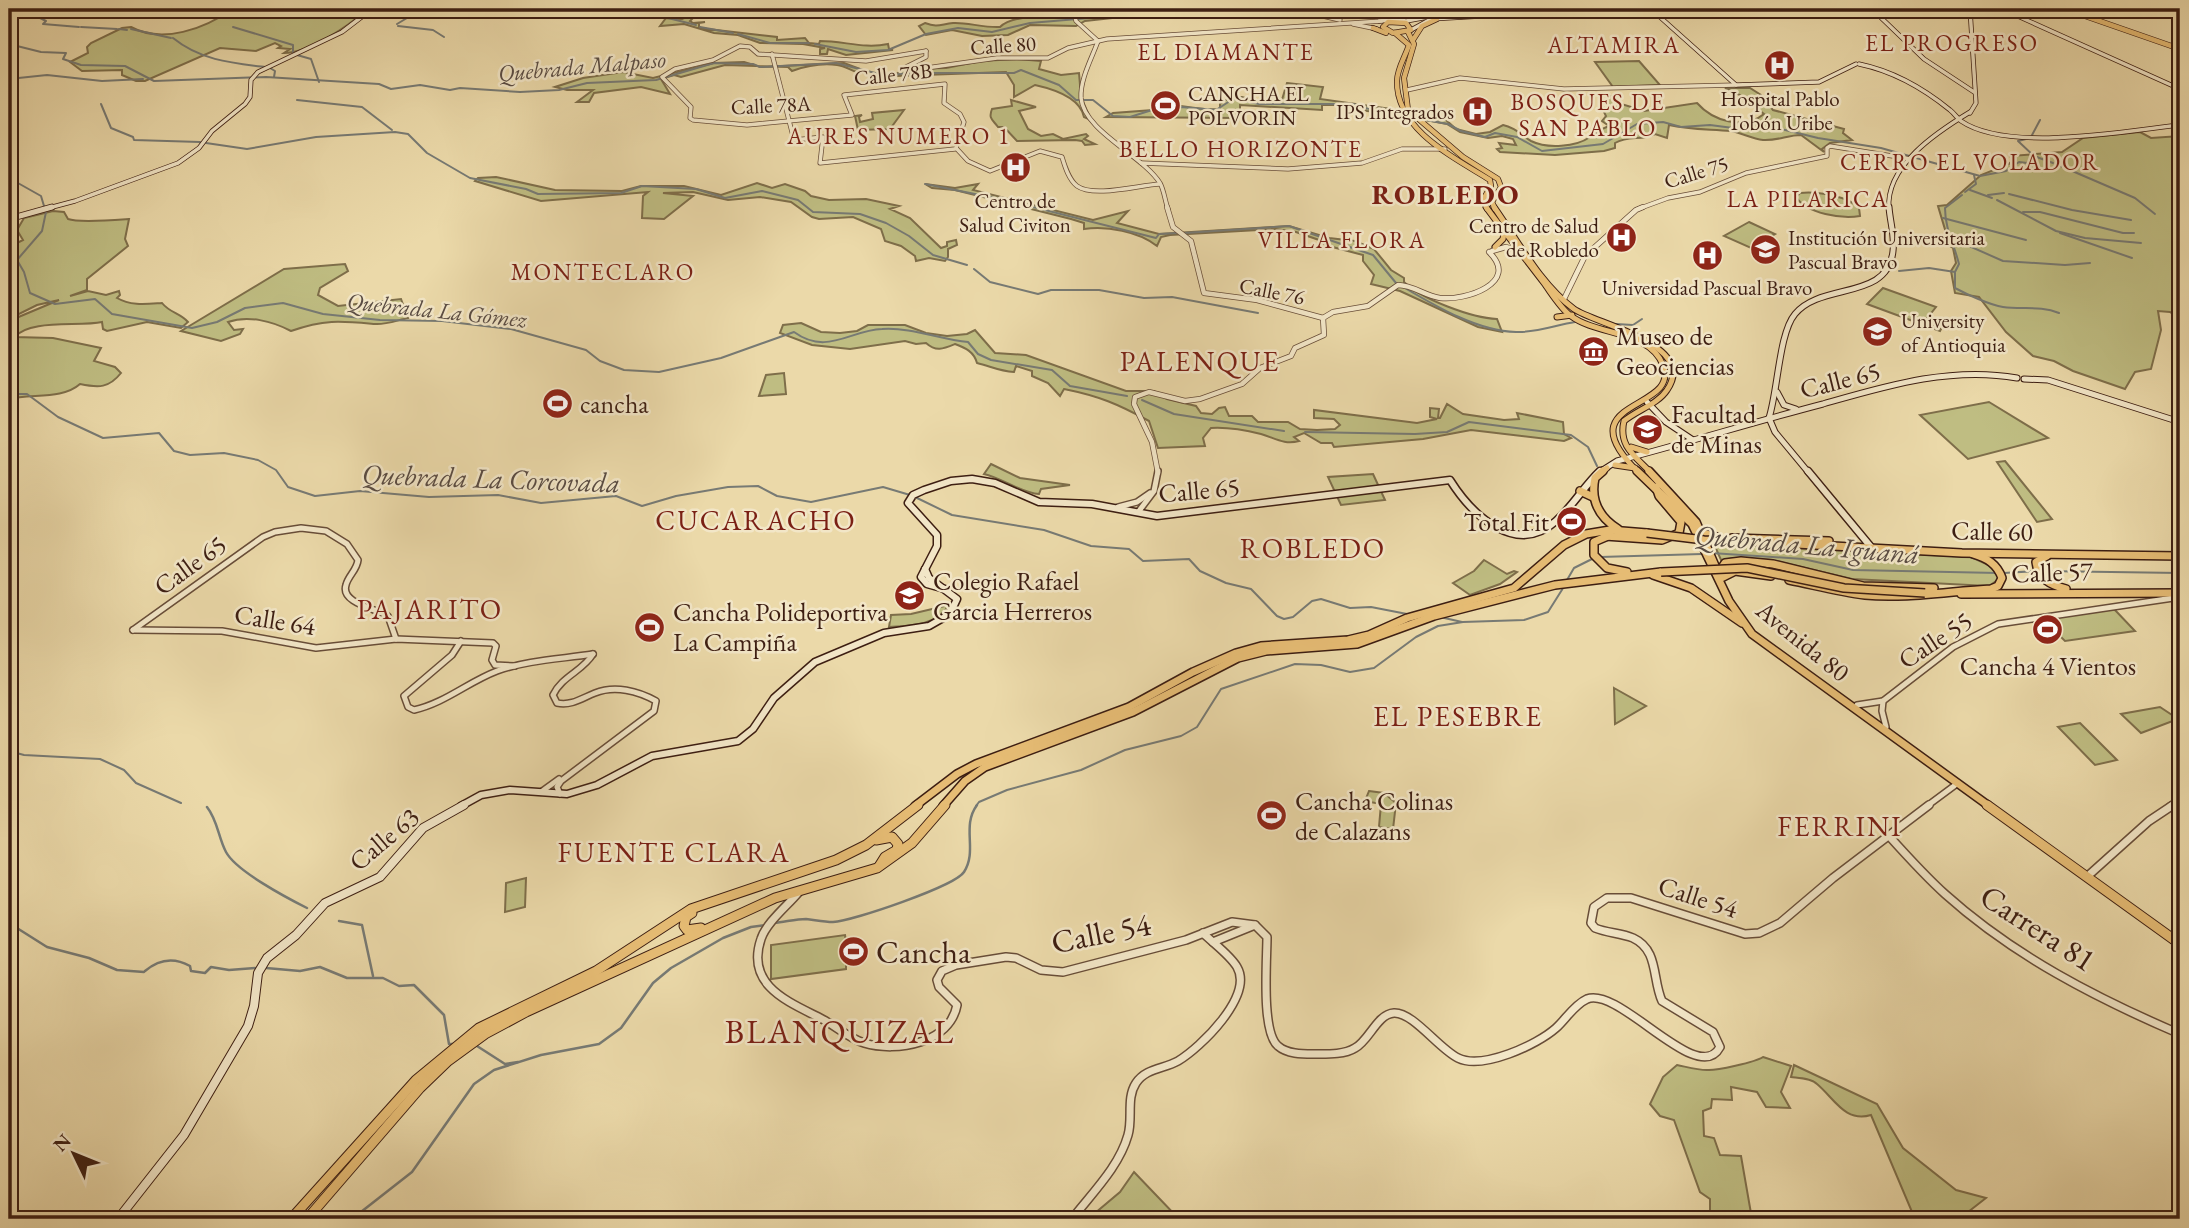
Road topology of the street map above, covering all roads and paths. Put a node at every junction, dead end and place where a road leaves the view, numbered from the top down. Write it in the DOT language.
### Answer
graph roads {
  1 [pos="372,9"];
  2 [pos="1084,9"];
  3 [pos="1292,9"];
  4 [pos="1559,9"];
  5 [pos="1603,9"];
  6 [pos="1644,9"];
  7 [pos="1872,9"];
  8 [pos="1970,9"];
  9 [pos="2009,9"];
  10 [pos="2068,9"];
  11 [pos="1655,10"];
  12 [pos="2002,10"];
  13 [pos="2010,15"];
  14 [pos="2022,18"];
  15 [pos="1417,19"];
  16 [pos="1437,19"];
  17 [pos="1378,21"];
  18 [pos="1346,22"];
  19 [pos="1366,22"];
  20 [pos="1391,22"];
  21 [pos="1401,22"];
  22 [pos="1364,26"];
  23 [pos="1373,28"];
  24 [pos="1410,31"];
  25 [pos="1389,32"];
  26 [pos="1395,33"];
  27 [pos="1404,38"];
  28 [pos="1413,40"];
  29 [pos="1098,41"];
  30 [pos="2073,45"];
  31 [pos="2086,47"];
  32 [pos="2180,48"];
  33 [pos="772,54"];
  34 [pos="1856,63"];
  35 [pos="1868,66"];
  36 [pos="1849,67"];
  37 [pos="915,70"];
  38 [pos="1778,82"];
  39 [pos="1734,83"];
  40 [pos="1962,84"];
  41 [pos="1772,85"];
  42 [pos="1973,86"];
  43 [pos="916,87"];
  44 [pos="2180,88"];
  45 [pos="1406,90"];
  46 [pos="1974,92"];
  47 [pos="1398,93"];
  48 [pos="1956,111"];
  49 [pos="1969,112"];
  50 [pos="852,115"];
  51 [pos="1959,121"];
  52 [pos="789,122"];
  53 [pos="2180,124"];
  54 [pos="956,149"];
  55 [pos="1444,149"];
  56 [pos="1889,155"];
  57 [pos="1909,159"];
  58 [pos="1468,160"];
  59 [pos="1141,163"];
  60 [pos="1460,163"];
  61 [pos="1474,164"];
  62 [pos="1481,171"];
  63 [pos="1160,184"];
  64 [pos="9,219"];
  65 [pos="1507,231"];
  66 [pos="1507,243"];
  67 [pos="1495,247"];
  68 [pos="1518,248"];
  69 [pos="1489,252"];
  70 [pos="1568,289"];
  71 [pos="1552,290"];
  72 [pos="1560,298"];
  73 [pos="1572,314"];
  74 [pos="1558,317"];
  75 [pos="1323,318"];
  76 [pos="1295,348"];
  77 [pos="1290,356"];
  78 [pos="1777,390"];
  79 [pos="1649,397"];
  80 [pos="1647,405"];
  81 [pos="1801,409"];
  82 [pos="1769,418"];
  83 [pos="2180,422"];
  84 [pos="1693,440"];
  85 [pos="1624,443"];
  86 [pos="1679,445"];
  87 [pos="1647,453"];
  88 [pos="1633,459"];
  89 [pos="1615,466"];
  90 [pos="1604,468"];
  91 [pos="1639,470"];
  92 [pos="1656,487"];
  93 [pos="1155,488"];
  94 [pos="1580,491"];
  95 [pos="1593,497"];
  96 [pos="1114,508"];
  97 [pos="1139,512"];
  98 [pos="1621,531"];
  99 [pos="1702,533"];
  100 [pos="1608,536"];
  101 [pos="1705,545"];
  102 [pos="1871,547"];
  103 [pos="1558,550"];
  104 [pos="1962,553"];
  105 [pos="2073,554"];
  106 [pos="2180,556"];
  107 [pos="1712,561"];
  108 [pos="1643,573"];
  109 [pos="1720,575"];
  110 [pos="1962,589"];
  111 [pos="2101,592"];
  112 [pos="1925,593"];
  113 [pos="2180,595"];
  114 [pos="957,602"];
  115 [pos="1421,618"];
  116 [pos="1742,623"];
  117 [pos="133,630"];
  118 [pos="396,639"];
  119 [pos="461,640"];
  120 [pos="515,666"];
  121 [pos="1883,701"];
  122 [pos="1857,705"];
  123 [pos="1886,727"];
  124 [pos="573,770"];
  125 [pos="1958,783"];
  126 [pos="539,793"];
  127 [pos="560,794"];
  128 [pos="2180,800"];
  129 [pos="1889,836"];
  130 [pos="866,845"];
  131 [pos="879,867"];
  132 [pos="2090,874"];
  133 [pos="803,888"];
  134 [pos="721,898"];
  135 [pos="787,906"];
  136 [pos="747,911"];
  137 [pos="731,918"];
  138 [pos="1255,925"];
  139 [pos="1203,933"];
  140 [pos="2180,938"];
  141 [pos="1213,942"];
  142 [pos="2180,944"];
  143 [pos="502,1020"];
  144 [pos="2180,1034"];
  145 [pos="445,1058"];
  146 [pos="118,1219"];
  147 [pos="291,1219"];
  148 [pos="307,1219"];
  149 [pos="1072,1219"];
  1 -- 64 [label="main road"];
  2 -- 29 [label="street"];
  3 -- 18 [label="street"];
  4 -- 15 [label="main road"];
  5 -- 16 [label="main road"];
  6 -- 11 [label="main road"];
  7 -- 40 [label="main road"];
  8 -- 42 [label="main road"];
  9 -- 44 [label="main road"];
  10 -- 32 [label="main road"];
  11 -- 39 [label="main road"];
  12 -- 14 [label="main road"];
  13 -- 14 [label="main road"];
  14 -- 31 [label="main road"];
  15 -- 17 [label="main road"];
  15 -- 21 [label="main road"];
  16 -- 24 [label="main road"];
  16 -- 28 [label="main road"];
  17 -- 19 [label="street, Calle 80"];
  17 -- 20 [label="street, Calle 80"];
  18 -- 19 [label="street, Calle 80"];
  18 -- 22 [label="street, Calle 80"];
  18 -- 29 [label="street, Calle 80"];
  19 -- 22 [label="street"];
  20 -- 21 [label="main road"];
  20 -- 25 [label="main road"];
  21 -- 24 [label="main road"];
  22 -- 23 [label="street, Calle 80"];
  23 -- 25 [label="street, Calle 80"];
  23 -- 27 [label="main road"];
  24 -- 26 [label="main road"];
  24 -- 28 [label="main road"];
  25 -- 26 [label="main road"];
  26 -- 27 [label="main road"];
  27 -- 47 [label="main road"];
  28 -- 45 [label="main road"];
  29 -- 37 [label="street, Calle 80"];
  29 -- 59 [label="street"];
  30 -- 31 [label="main road"];
  31 -- 44 [label="main road"];
  33 -- 37 [label="street"];
  33 -- 52 [label="street"];
  33 -- 52 [label="street, Calle 78A"];
  34 -- 35 [label="main road"];
  34 -- 36 [label="main road"];
  34 -- 38 [label="main road"];
  34 -- 48 [label="main road"];
  35 -- 36 [label="main road"];
  35 -- 51 [label="main road"];
  36 -- 41 [label="main road"];
  37 -- 43 [label="street"];
  38 -- 39 [label="main road"];
  38 -- 41 [label="main road"];
  39 -- 41 [label="main road"];
  39 -- 45 [label="street"];
  40 -- 42 [label="main road"];
  40 -- 46 [label="main road"];
  42 -- 46 [label="main road"];
  43 -- 50 [label="street, Calle 78B"];
  43 -- 54 [label="street, Calle 78B"];
  45 -- 47 [label="main road"];
  45 -- 58 [label="main road"];
  46 -- 49 [label="main road"];
  47 -- 55 [label="main road"];
  48 -- 49 [label="main road"];
  48 -- 51 [label="main road"];
  49 -- 51 [label="main road"];
  50 -- 52 [label="street, Calle 78A"];
  51 -- 53 [label="main road"];
  51 -- 57 [label="main road"];
  52 -- 54 [label="street"];
  54 -- 63 [label="street"];
  55 -- 58 [label="main road"];
  55 -- 59 [label="street"];
  55 -- 60 [label="main road"];
  56 -- 57 [label="street, Calle 75"];
  56 -- 57 [label="street, Calle 75"];
  56 -- 70 [label="street, Calle 75"];
  57 -- 78 [label="main road"];
  58 -- 61 [label="main road"];
  59 -- 63 [label="street"];
  60 -- 61 [label="main road"];
  60 -- 62 [label="main road"];
  61 -- 62 [label="main road"];
  62 -- 65 [label="main road, Avenida 80"];
  63 -- 75 [label="street, Calle 76"];
  65 -- 66 [label="main road, Avenida 80"];
  65 -- 67 [label="main road"];
  65 -- 68 [label="main road, Avenida 80"];
  66 -- 67 [label="street"];
  66 -- 68 [label="main road, Avenida 80"];
  66 -- 69 [label="street"];
  67 -- 69 [label="street"];
  68 -- 71 [label="main road, Avenida 80"];
  68 -- 71 [label="main road, Avenida 80"];
  69 -- 75 [label="street, Calle 76"];
  70 -- 71 [label="main road"];
  70 -- 72 [label="street, Calle 75"];
  71 -- 72 [label="main road, Avenida 80"];
  72 -- 73 [label="main road, Avenida 80"];
  73 -- 74 [label="main road"];
  73 -- 79 [label="main road, Avenida 80"];
  73 -- 80 [label="main road"];
  75 -- 76 [label="street"];
  76 -- 77 [label="street"];
  77 -- 93 [label="street"];
  78 -- 81 [label="main road"];
  78 -- 82 [label="main road"];
  79 -- 80 [label="main road"];
  79 -- 88 [label="main road, Avenida 80"];
  80 -- 84 [label="main road"];
  80 -- 85 [label="main road"];
  81 -- 82 [label="main road, Calle 65"];
  81 -- 83 [label="main road, Calle 65"];
  82 -- 84 [label="main road, Calle 65"];
  82 -- 102 [label="main road"];
  84 -- 86 [label="main road, Calle 65"];
  85 -- 87 [label="main road"];
  85 -- 88 [label="main road, Avenida 80"];
  86 -- 87 [label="main road, Calle 65"];
  86 -- 88 [label="main road, Calle 65"];
  87 -- 88 [label="main road, Calle 65"];
  88 -- 89 [label="main road, Calle 65"];
  88 -- 90 [label="main road, Calle 65"];
  88 -- 91 [label="main road, Avenida 80"];
  88 -- 99 [label="main road, Avenida 80"];
  89 -- 90 [label="main road, Calle 65"];
  89 -- 91 [label="main road"];
  90 -- 94 [label="main road"];
  90 -- 95 [label="main road"];
  91 -- 92 [label="main road, Avenida 80"];
  92 -- 100 [label="main road"];
  92 -- 101 [label="main road, Avenida 80"];
  93 -- 96 [label="street"];
  93 -- 97 [label="street"];
  94 -- 95 [label="main road"];
  94 -- 97 [label="main road, Calle 65"];
  95 -- 98 [label="main road"];
  96 -- 97 [label="main road, Calle 65"];
  96 -- 114 [label="main road, Calle 65"];
  98 -- 102 [label="main road, Calle 60, bridge"];
  98 -- 103 [label="main road, Calle 60"];
  99 -- 101 [label="main road, Avenida 80"];
  99 -- 102 [label="main road"];
  100 -- 103 [label="main road"];
  100 -- 108 [label="main road"];
  101 -- 107 [label="main road, Avenida 80"];
  102 -- 104 [label="main road, Calle 60"];
  103 -- 115 [label="main road"];
  104 -- 105 [label="main road, Calle 60"];
  104 -- 110 [label="main road"];
  105 -- 106 [label="main road, Calle 60"];
  105 -- 111 [label="main road"];
  107 -- 109 [label="main road, Avenida 80"];
  107 -- 116 [label="main road, Avenida 80"];
  108 -- 112 [label="main road, bridge"];
  108 -- 115 [label="main road"];
  108 -- 116 [label="main road"];
  109 -- 110 [label="main road"];
  109 -- 112 [label="main road"];
  109 -- 122 [label="main road, Avenida 80"];
  110 -- 112 [label="main road"];
  111 -- 112 [label="main road, Calle 57"];
  111 -- 113 [label="main road, Calle 57"];
  113 -- 121 [label="street, Calle 55"];
  114 -- 127 [label="main road, Calle 63"];
  115 -- 130 [label="main road"];
  115 -- 131 [label="main road"];
  116 -- 125 [label="main road, Avenida 80"];
  117 -- 118 [label="street, Calle 64"];
  117 -- 118 [label="street, Calle 65"];
  118 -- 119 [label="street, Calle 64"];
  119 -- 120 [label="street, Calle 64"];
  119 -- 120 [label="street"];
  120 -- 124 [label="street"];
  121 -- 122 [label="street, Calle 55"];
  121 -- 123 [label="street, Calle 55"];
  122 -- 123 [label="main road, Avenida 80"];
  123 -- 132 [label="main road, Avenida 80"];
  124 -- 126 [label="street"];
  124 -- 127 [label="street"];
  125 -- 129 [label="street, Calle 54"];
  125 -- 142 [label="main road, Avenida 80"];
  126 -- 127 [label="main road, Calle 63"];
  126 -- 146 [label="main road, Calle 63"];
  128 -- 132 [label="street"];
  129 -- 138 [label="street, Calle 54"];
  129 -- 144 [label="street, Carrera 81"];
  130 -- 131 [label="main road"];
  130 -- 134 [label="main road"];
  131 -- 133 [label="main road"];
  132 -- 140 [label="main road, Avenida 80"];
  133 -- 135 [label="street, Calle 54"];
  133 -- 136 [label="main road"];
  134 -- 137 [label="main road"];
  134 -- 143 [label="main road"];
  135 -- 136 [label="street"];
  135 -- 139 [label="street, Calle 54"];
  136 -- 137 [label="main road"];
  137 -- 143 [label="main road"];
  138 -- 139 [label="street, Calle 54"];
  138 -- 141 [label="street"];
  139 -- 141 [label="street"];
  141 -- 149 [label="street"];
  143 -- 145 [label="main road"];
  145 -- 147 [label="main road"];
  145 -- 148 [label="main road"];
}
